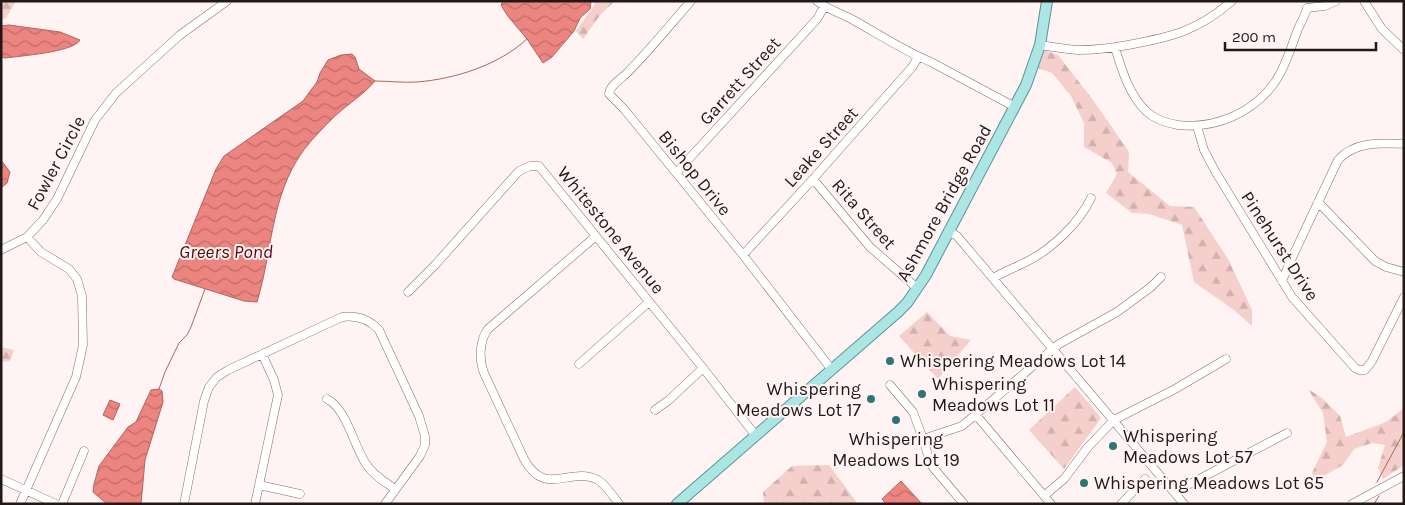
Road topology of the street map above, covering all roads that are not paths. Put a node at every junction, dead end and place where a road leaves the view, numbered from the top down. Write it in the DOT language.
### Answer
graph roads {
  1 [pos="227,1"];
  2 [pos="691,1"];
  3 [pos="817,1"];
  4 [pos="1047,1"];
  5 [pos="1232,1"];
  6 [pos="1301,1"];
  7 [pos="1336,1"];
  8 [pos="1364,1"];
  9 [pos="824,7"];
  10 [pos="1307,8"];
  11 [pos="1040,45"];
  12 [pos="1115,48"];
  13 [pos="1404,50"];
  14 [pos="918,57"];
  15 [pos="1015,107"];
  16 [pos="1197,126"];
  17 [pos="1404,144"];
  18 [pos="676,172"];
  19 [pos="813,179"];
  20 [pos="1091,198"];
  21 [pos="1318,202"];
  22 [pos="948,231"];
  23 [pos="596,236"];
  24 [pos="27,237"];
  25 [pos="1,250"];
  26 [pos="743,255"];
  27 [pos="1404,272"];
  28 [pos="1161,277"];
  29 [pos="993,278"];
  30 [pos="1282,281"];
  31 [pos="917,288"];
  32 [pos="408,292"];
  33 [pos="1404,298"];
  34 [pos="649,302"];
  35 [pos="1054,348"];
  36 [pos="262,354"];
  37 [pos="1226,359"];
  38 [pos="579,364"];
  39 [pos="703,368"];
  40 [pos="832,370"];
  41 [pos="890,385"];
  42 [pos="327,399"];
  43 [pos="655,410"];
  44 [pos="976,415"];
  45 [pos="1114,420"];
  46 [pos="1287,433"];
  47 [pos="756,436"];
  48 [pos="923,439"];
  49 [pos="84,451"];
  50 [pos="1404,476"];
  51 [pos="1,479"];
  52 [pos="1145,479"];
  53 [pos="259,485"];
  54 [pos="395,489"];
  55 [pos="26,490"];
  56 [pos="1175,493"];
  57 [pos="300,494"];
  58 [pos="1044,496"];
  59 [pos="20,504"];
  60 [pos="56,504"];
  61 [pos="62,504"];
  62 [pos="184,504"];
  63 [pos="255,504"];
  64 [pos="385,504"];
  65 [pos="619,504"];
  66 [pos="677,504"];
  67 [pos="964,504"];
  68 [pos="1051,504"];
  69 [pos="1121,504"];
  70 [pos="1184,504"];
  71 [pos="1352,504"];
  1 -- 24 [label="street, Fowler Circle"];
  2 -- 18 [label="street, Bishop Drive"];
  3 -- 9 [label="street"];
  4 -- 11 [label="main road, Ashmore Bridge Road"];
  5 -- 12 [label="street"];
  6 -- 10 [label="street"];
  7 -- 10 [label="street"];
  8 -- 13 [label="street"];
  9 -- 14 [label="street"];
  9 -- 18 [label="street, Garrett Street"];
  10 -- 16 [label="street"];
  11 -- 12 [label="street"];
  11 -- 15 [label="main road, Ashmore Bridge Road"];
  12 -- 16 [label="street"];
  14 -- 15 [label="street"];
  14 -- 19 [label="street, Leake Street"];
  15 -- 22 [label="main road, Ashmore Bridge Road"];
  16 -- 30 [label="street, Pinehurst Drive"];
  17 -- 21 [label="street"];
  18 -- 26 [label="street, Bishop Drive"];
  19 -- 26 [label="street, Leake Street"];
  19 -- 31 [label="street, Rita Street"];
  20 -- 29 [label="street"];
  21 -- 27 [label="street"];
  21 -- 30 [label="street"];
  22 -- 29 [label="street"];
  22 -- 31 [label="main road, Ashmore Bridge Road"];
  23 -- 32 [label="street, Whitestone Avenue"];
  23 -- 34 [label="street, Whitestone Avenue"];
  23 -- 65 [label="street"];
  24 -- 25 [label="street"];
  24 -- 55 [label="street"];
  26 -- 40 [label="street, Bishop Drive"];
  28 -- 35 [label="street"];
  29 -- 35 [label="street"];
  30 -- 33 [label="street, Pinehurst Drive"];
  31 -- 40 [label="main road, Ashmore Bridge Road"];
  34 -- 38 [label="street"];
  34 -- 39 [label="street, Whitestone Avenue"];
  35 -- 44 [label="street"];
  35 -- 45 [label="street"];
  36 -- 53 [label="street"];
  36 -- 54 [label="street"];
  36 -- 62 [label="street"];
  37 -- 45 [label="street"];
  39 -- 43 [label="street"];
  39 -- 47 [label="street, Whitestone Avenue"];
  40 -- 47 [label="main road, Ashmore Bridge Road"];
  41 -- 48 [label="street"];
  42 -- 54 [label="street"];
  44 -- 48 [label="street"];
  44 -- 58 [label="street"];
  45 -- 56 [label="street"];
  45 -- 58 [label="street"];
  46 -- 56 [label="street"];
  47 -- 66 [label="main road, Ashmore Bridge Road"];
  48 -- 67 [label="street"];
  49 -- 61 [label="street"];
  50 -- 71 [label="street"];
  51 -- 55 [label="street"];
  52 -- 69 [label="street"];
  53 -- 57 [label="street"];
  53 -- 63 [label="street"];
  54 -- 64 [label="street"];
  55 -- 59 [label="street"];
  55 -- 60 [label="street"];
  56 -- 70 [label="street"];
  58 -- 68 [label="street"];
}
